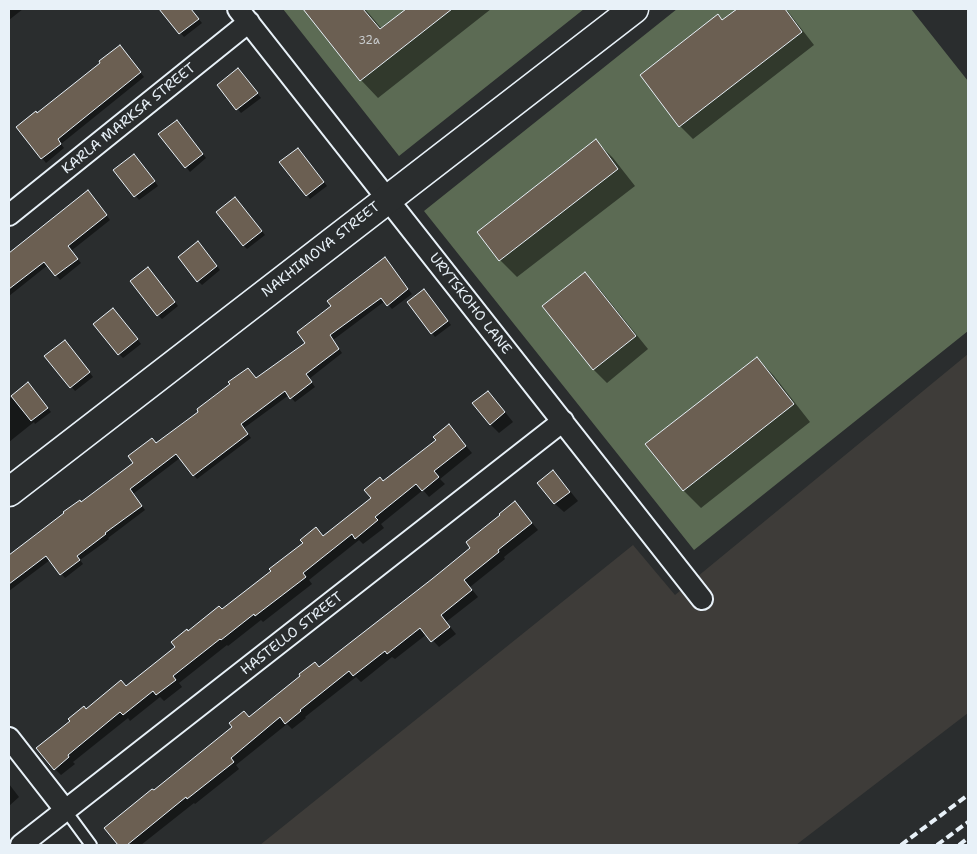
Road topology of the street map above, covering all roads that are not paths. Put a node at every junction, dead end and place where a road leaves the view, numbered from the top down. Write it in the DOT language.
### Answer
graph roads {
  1 [pos="634,9"];
  2 [pos="243,16"];
  3 [pos="387,199"];
  4 [pos="9,215"];
  5 [pos="563,422"];
  6 [pos="9,492"];
  7 [pos="702,599"];
  8 [pos="9,738"];
  9 [pos="66,811"];
  10 [pos="21,845"];
  11 [pos="91,845"];
  1 -- 3 [label="street, NAKHIMOVA STREET"];
  2 -- 3 [label="street, URYTSKOHO LANE"];
  2 -- 4 [label="street, KARLA MARKSA STREET"];
  3 -- 5 [label="street, URYTSKOHO LANE"];
  3 -- 6 [label="street, NAKHIMOVA STREET"];
  5 -- 7 [label="street, URYTSKOHO LANE"];
  5 -- 9 [label="street, HASTELLO STREET"];
  8 -- 9 [label="street"];
  9 -- 10 [label="street, HASTELLO STREET"];
  9 -- 11 [label="lane"];
}
